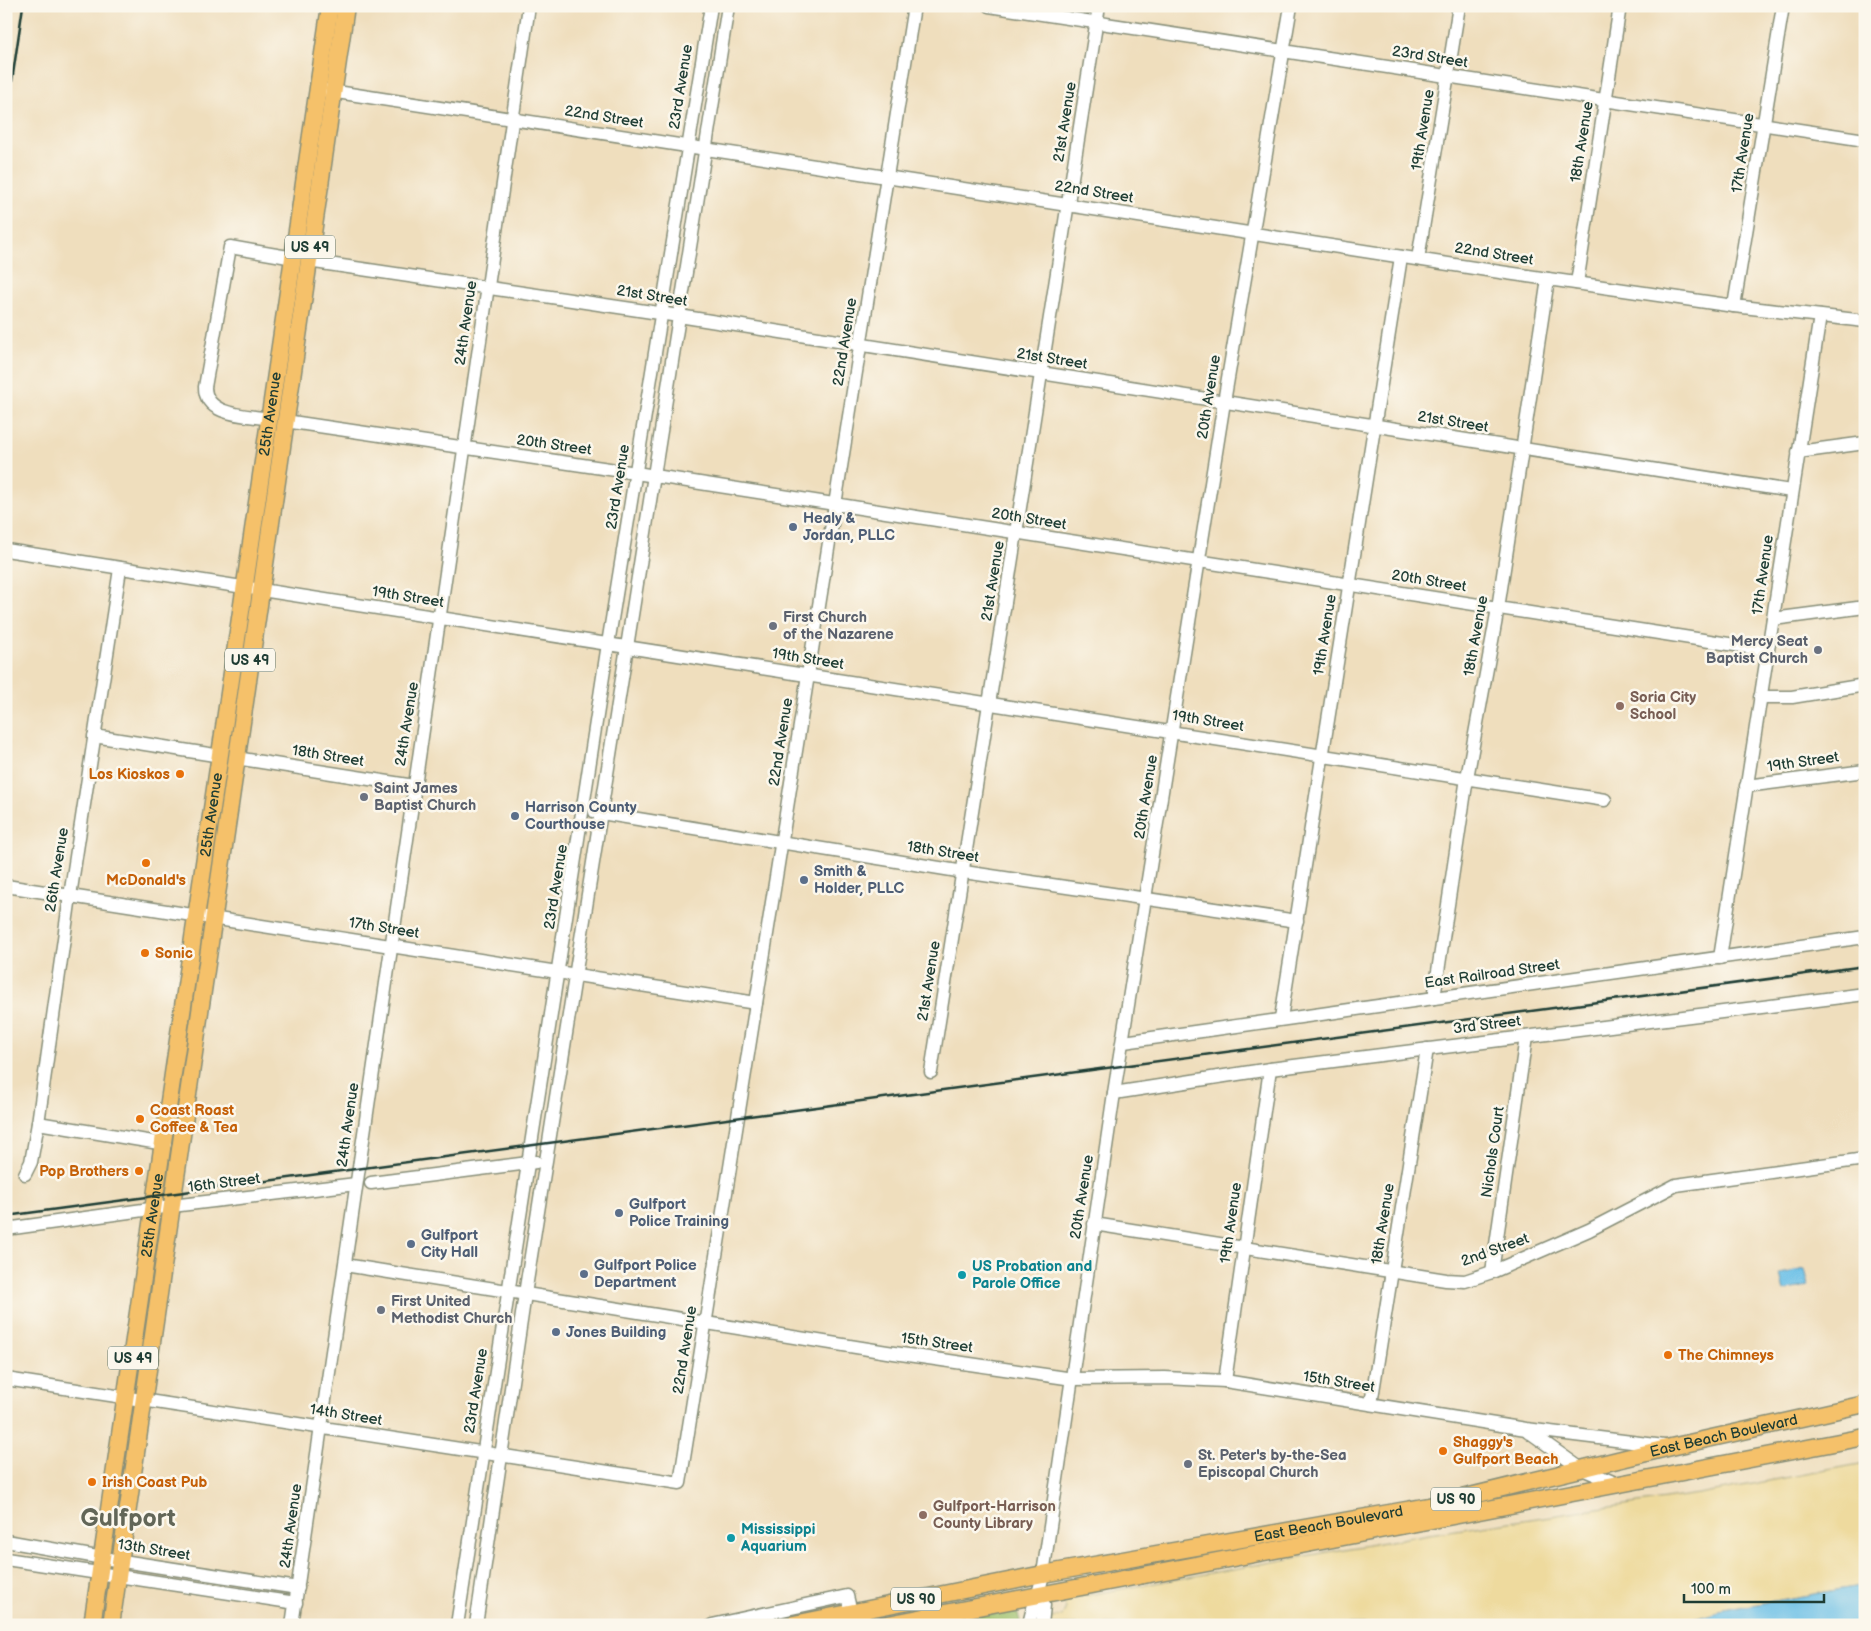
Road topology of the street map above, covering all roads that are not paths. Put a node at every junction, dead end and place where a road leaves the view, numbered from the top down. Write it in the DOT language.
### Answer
graph roads {
  1 [pos="330,6"];
  2 [pos="346,6"];
  3 [pos="529,6"];
  4 [pos="711,6"];
  5 [pos="728,6"];
  6 [pos="914,6"];
  7 [pos="989,6"];
  8 [pos="1099,6"];
  9 [pos="1291,6"];
  10 [pos="1460,6"];
  11 [pos="1620,6"];
  12 [pos="1784,6"];
  13 [pos="1096,22"];
  14 [pos="1284,51"];
  15 [pos="1449,76"];
  16 [pos="326,91"];
  17 [pos="1605,102"];
  18 [pos="512,119"];
  19 [pos="1764,124"];
  20 [pos="1865,140"];
  21 [pos="688,146"];
  22 [pos="706,149"];
  23 [pos="887,177"];
  24 [pos="1068,205"];
  25 [pos="1252,233"];
  26 [pos="1402,257"];
  27 [pos="301,259"];
  28 [pos="1418,259"];
  29 [pos="1548,279"];
  30 [pos="1577,283"];
  31 [pos="487,287"];
  32 [pos="1734,306"];
  33 [pos="662,314"];
  34 [pos="679,316"];
  35 [pos="1820,316"];
  36 [pos="1865,321"];
  37 [pos="861,345"];
  38 [pos="1042,374"];
  39 [pos="205,387"];
  40 [pos="1224,402"];
  41 [pos="278,420"];
  42 [pos="1374,426"];
  43 [pos="1865,442"];
  44 [pos="464,448"];
  45 [pos="1522,449"];
  46 [pos="1798,452"];
  47 [pos="636,473"];
  48 [pos="654,476"];
  49 [pos="1791,491"];
  50 [pos="835,505"];
  51 [pos="1017,533"];
  52 [pos="6,550"];
  53 [pos="1199,562"];
  54 [pos="120,570"];
  55 [pos="1349,585"];
  56 [pos="253,590"];
  57 [pos="1865,607"];
  58 [pos="1498,608"];
  59 [pos="440,618"];
  60 [pos="1773,619"];
  61 [pos="608,644"];
  62 [pos="628,648"];
  63 [pos="1767,650"];
  64 [pos="808,676"];
  65 [pos="1865,685"];
  66 [pos="1760,697"];
  67 [pos="990,704"];
  68 [pos="1172,732"];
  69 [pos="94,736"];
  70 [pos="1322,756"];
  71 [pos="228,757"];
  72 [pos="1865,770"];
  73 [pos="1467,778"];
  74 [pos="414,786"];
  75 [pos="1746,786"];
  76 [pos="1606,800"];
  77 [pos="584,810"];
  78 [pos="602,813"];
  79 [pos="782,843"];
  80 [pos="964,872"];
  81 [pos="6,886"];
  82 [pos="70,896"];
  83 [pos="1146,899"];
  84 [pos="205,917"];
  85 [pos="1297,921"];
  86 [pos="1865,937"];
  87 [pos="391,946"];
  88 [pos="1720,958"];
  89 [pos="559,972"];
  90 [pos="576,975"];
  91 [pos="1865,994"];
  92 [pos="1434,998"];
  93 [pos="756,1003"];
  94 [pos="1282,1018"];
  95 [pos="1526,1037"];
  96 [pos="1124,1042"];
  97 [pos="1427,1049"];
  98 [pos="1270,1069"];
  99 [pos="931,1072"];
  100 [pos="1114,1093"];
  101 [pos="38,1123"];
  102 [pos="165,1144"];
  103 [pos="1865,1159"];
  104 [pos="546,1162"];
  105 [pos="528,1163"];
  106 [pos="25,1174"];
  107 [pos="371,1183"];
  108 [pos="356,1184"];
  109 [pos="172,1206"];
  110 [pos="154,1208"];
  111 [pos="1094,1224"];
  112 [pos="6,1228"];
  113 [pos="1243,1248"];
  114 [pos="345,1265"];
  115 [pos="1392,1271"];
  116 [pos="1492,1272"];
  117 [pos="508,1291"];
  118 [pos="525,1294"];
  119 [pos="706,1323"];
  120 [pos="6,1379"];
  121 [pos="1073,1379"];
  122 [pos="1224,1381"];
  123 [pos="492,1392"];
  124 [pos="127,1398"];
  125 [pos="145,1401"];
  126 [pos="509,1403"];
  127 [pos="1371,1404"];
  128 [pos="1865,1404"];
  129 [pos="322,1428"];
  130 [pos="1526,1430"];
  131 [pos="1863,1436"];
  132 [pos="1671,1447"];
  133 [pos="483,1453"];
  134 [pos="502,1456"];
  135 [pos="1580,1468"];
  136 [pos="680,1483"];
  137 [pos="1615,1483"];
  138 [pos="6,1541"];
  139 [pos="6,1559"];
  140 [pos="102,1565"];
  141 [pos="120,1568"];
  142 [pos="1043,1574"];
  143 [pos="298,1588"];
  144 [pos="1040,1593"];
  145 [pos="296,1604"];
  146 [pos="852,1618"];
  147 [pos="92,1625"];
  148 [pos="111,1625"];
  149 [pos="292,1625"];
  150 [pos="457,1625"];
  151 [pos="476,1625"];
  152 [pos="712,1625"];
  153 [pos="789,1625"];
  154 [pos="884,1625"];
  155 [pos="1029,1625"];
  156 [pos="1042,1625"];
  1 -- 16 [label="main road, 25th Avenue / US 49"];
  2 -- 16 [label="main road, 25th Avenue / US 49"];
  3 -- 18 [label="street, 24th Avenue"];
  4 -- 21 [label="street, 23rd Avenue"];
  5 -- 22 [label="street"];
  6 -- 23 [label="street, 22nd Avenue"];
  7 -- 13 [label="street, 23rd Street"];
  8 -- 13 [label="street, 21st Avenue"];
  9 -- 14 [label="street, 20th Avenue"];
  10 -- 15 [label="street, 19th Avenue"];
  11 -- 17 [label="street, 18th Avenue"];
  12 -- 19 [label="street, 17th Avenue"];
  13 -- 14 [label="street, 23rd Street"];
  13 -- 24 [label="street, 21st Avenue"];
  14 -- 15 [label="street, 23rd Street"];
  14 -- 25 [label="street, 20th Avenue"];
  15 -- 17 [label="street, 23rd Street"];
  15 -- 28 [label="street, 19th Avenue"];
  16 -- 18 [label="street, 22nd Street"];
  16 -- 27 [label="main road, 25th Avenue / US 49"];
  17 -- 19 [label="street, 23rd Street"];
  17 -- 30 [label="street, 18th Avenue"];
  18 -- 21 [label="street, 22nd Street"];
  18 -- 31 [label="street, 24th Avenue"];
  19 -- 20 [label="street, 23rd Street"];
  19 -- 32 [label="street, 17th Avenue"];
  21 -- 22 [label="street, 22nd Street"];
  21 -- 33 [label="street, 23rd Avenue"];
  22 -- 23 [label="street, 22nd Street"];
  22 -- 34 [label="street"];
  23 -- 24 [label="street, 22nd Street"];
  23 -- 37 [label="street, 22nd Avenue"];
  24 -- 25 [label="street, 22nd Street"];
  24 -- 38 [label="street, 21st Avenue"];
  25 -- 26 [label="street, 22nd Street"];
  25 -- 40 [label="street, 20th Avenue"];
  26 -- 28 [label="street, 22nd Street"];
  26 -- 42 [label="street, 19th Avenue"];
  27 -- 31 [label="street, 21st Street"];
  27 -- 39 [label="street, 21st Street"];
  27 -- 41 [label="main road, 25th Avenue / US 49"];
  28 -- 29 [label="street, 22nd Street"];
  29 -- 30 [label="street, 22nd Street"];
  29 -- 45 [label="street, 18th Avenue"];
  30 -- 32 [label="street, 22nd Street"];
  31 -- 33 [label="street, 21st Street"];
  31 -- 44 [label="street, 24th Avenue"];
  32 -- 35 [label="street, 22nd Street"];
  33 -- 34 [label="street, 21st Street"];
  33 -- 47 [label="street, 23rd Avenue"];
  34 -- 37 [label="street, 21st Street"];
  34 -- 48 [label="street"];
  35 -- 36 [label="street, 22nd Street"];
  35 -- 46 [label="street, 17th Avenue"];
  37 -- 38 [label="street, 21st Street"];
  37 -- 50 [label="street, 22nd Avenue"];
  38 -- 40 [label="street, 21st Street"];
  38 -- 51 [label="street, 21st Avenue"];
  39 -- 41 [label="street, 20th Street"];
  40 -- 42 [label="street, 21st Street"];
  40 -- 53 [label="street, 20th Avenue"];
  41 -- 44 [label="street, 20th Street"];
  41 -- 56 [label="main road, 25th Avenue / US 49"];
  42 -- 45 [label="street, 21st Street"];
  42 -- 55 [label="street, 19th Avenue"];
  43 -- 46 [label="street"];
  44 -- 47 [label="street, 20th Street"];
  44 -- 59 [label="street, 24th Avenue"];
  45 -- 49 [label="street, 21st Street"];
  45 -- 58 [label="street, 18th Avenue"];
  46 -- 49 [label="street, 17th Avenue"];
  47 -- 48 [label="street, 20th Street"];
  47 -- 61 [label="street, 23rd Avenue"];
  48 -- 50 [label="street, 20th Street"];
  48 -- 62 [label="street"];
  49 -- 60 [label="street, 17th Avenue"];
  50 -- 51 [label="street, 20th Street"];
  50 -- 64 [label="street, 22nd Avenue"];
  51 -- 53 [label="street, 20th Street"];
  51 -- 67 [label="street, 21st Avenue"];
  52 -- 54 [label="street, 19th Street"];
  53 -- 55 [label="street, 20th Street"];
  53 -- 68 [label="street, 20th Avenue"];
  54 -- 56 [label="street, 19th Street"];
  54 -- 69 [label="street, 26th Avenue"];
  55 -- 58 [label="street, 20th Street"];
  55 -- 70 [label="street, 19th Avenue"];
  56 -- 59 [label="street, 19th Street"];
  56 -- 71 [label="main road, 25th Avenue / US 49"];
  57 -- 60 [label="street"];
  58 -- 63 [label="street, 20th Street"];
  58 -- 73 [label="street, 18th Avenue"];
  59 -- 61 [label="street, 19th Street"];
  59 -- 74 [label="street, 24th Avenue"];
  60 -- 63 [label="street, 17th Avenue"];
  61 -- 62 [label="street, 19th Street"];
  61 -- 77 [label="street, 23rd Avenue"];
  62 -- 64 [label="street, 19th Street"];
  62 -- 78 [label="street"];
  63 -- 66 [label="street, 17th Avenue"];
  64 -- 67 [label="street, 19th Street"];
  64 -- 79 [label="street, 22nd Avenue"];
  65 -- 66 [label="street"];
  66 -- 75 [label="street, 17th Avenue"];
  67 -- 68 [label="street, 19th Street"];
  67 -- 80 [label="street, 21st Avenue"];
  68 -- 70 [label="street, 19th Street"];
  68 -- 83 [label="street, 20th Avenue"];
  69 -- 71 [label="street, 18th Street"];
  69 -- 82 [label="street, 26th Avenue"];
  70 -- 73 [label="street, 19th Street"];
  70 -- 85 [label="street, 19th Avenue"];
  71 -- 74 [label="street, 18th Street"];
  71 -- 84 [label="main road, 25th Avenue / US 49"];
  72 -- 75 [label="street, 19th Street"];
  73 -- 76 [label="street, 19th Street"];
  73 -- 92 [label="street, 18th Avenue"];
  74 -- 87 [label="street, 24th Avenue"];
  75 -- 88 [label="street, 17th Avenue"];
  77 -- 78 [label="street, 18th Street"];
  77 -- 89 [label="street, 23rd Avenue"];
  78 -- 79 [label="street, 18th Street"];
  78 -- 90 [label="street"];
  79 -- 80 [label="street, 18th Street"];
  79 -- 93 [label="street, 22nd Avenue"];
  80 -- 83 [label="street, 18th Street"];
  80 -- 99 [label="street, 21st Avenue"];
  81 -- 82 [label="street, 17th Street"];
  82 -- 84 [label="street, 17th Street"];
  82 -- 101 [label="street, 26th Avenue"];
  83 -- 85 [label="street, 18th Street"];
  83 -- 96 [label="street, 20th Avenue"];
  84 -- 87 [label="street, 17th Street"];
  84 -- 102 [label="main road, 25th Avenue / US 49"];
  84 -- 109 [label="main road, 25th Avenue / US 49"];
  85 -- 94 [label="street, 19th Avenue"];
  86 -- 88 [label="street, East Railroad Street"];
  87 -- 89 [label="street, 17th Street"];
  87 -- 108 [label="street, 24th Avenue"];
  88 -- 92 [label="street, East Railroad Street"];
  89 -- 90 [label="street, 17th Street"];
  89 -- 105 [label="street, 23rd Avenue"];
  90 -- 93 [label="street, 17th Street"];
  90 -- 104 [label="street"];
  91 -- 95 [label="street, 3rd Street"];
  92 -- 94 [label="street, East Railroad Street"];
  93 -- 119 [label="street, 22nd Avenue"];
  94 -- 96 [label="street, East Railroad Street"];
  95 -- 97 [label="street, 3rd Street"];
  95 -- 116 [label="street, Nichols Court"];
  96 -- 100 [label="street, 20th Avenue"];
  97 -- 98 [label="street, 3rd Street"];
  97 -- 115 [label="street, 18th Avenue"];
  98 -- 100 [label="street, 3rd Street"];
  98 -- 113 [label="street, 19th Avenue"];
  100 -- 111 [label="street, 20th Avenue"];
  101 -- 102 [label="street"];
  101 -- 106 [label="street, 26th Avenue"];
  102 -- 110 [label="main road, 25th Avenue / US 49"];
  103 -- 116 [label="street, 2nd Street"];
  104 -- 105 [label="street"];
  104 -- 118 [label="street"];
  105 -- 107 [label="street"];
  105 -- 117 [label="street, 23rd Avenue"];
  108 -- 109 [label="street, 16th Street"];
  108 -- 114 [label="street, 24th Avenue"];
  109 -- 110 [label="street, 16th Street"];
  109 -- 125 [label="main road, 25th Avenue / US 49"];
  110 -- 112 [label="street, 16th Street"];
  110 -- 124 [label="main road, 25th Avenue / US 49"];
  111 -- 113 [label="street, 2nd Street"];
  111 -- 121 [label="street, 20th Avenue"];
  113 -- 115 [label="street, 2nd Street"];
  113 -- 122 [label="street, 19th Avenue"];
  114 -- 117 [label="street, 15th Street"];
  114 -- 129 [label="street, 24th Avenue"];
  115 -- 116 [label="street, 2nd Street"];
  115 -- 127 [label="street, 18th Avenue"];
  117 -- 118 [label="street, 15th Street"];
  117 -- 123 [label="street, 23rd Avenue"];
  118 -- 119 [label="street, 15th Street"];
  118 -- 126 [label="street"];
  119 -- 121 [label="street, 15th Street"];
  119 -- 136 [label="street, 22nd Avenue"];
  120 -- 124 [label="street, 14th Street"];
  121 -- 122 [label="street, 15th Street"];
  121 -- 142 [label="street, 20th Avenue"];
  122 -- 127 [label="street, 15th Street"];
  123 -- 126 [label="street"];
  123 -- 133 [label="street, 23rd Avenue"];
  124 -- 125 [label="street, 14th Street"];
  124 -- 140 [label="main road, 25th Avenue / US 49"];
  125 -- 129 [label="street, 14th Street"];
  125 -- 141 [label="main road, 25th Avenue / US 49"];
  126 -- 134 [label="street"];
  127 -- 130 [label="street, 15th Street"];
  128 -- 132 [label="main road, East Beach Boulevard / US 90"];
  129 -- 133 [label="street, 14th Street"];
  129 -- 143 [label="street, 24th Avenue"];
  130 -- 132 [label="street, 15th Street"];
  130 -- 135 [label="street, 15th Street"];
  131 -- 137 [label="main road, East Beach Boulevard / US 90"];
  132 -- 135 [label="main road, East Beach Boulevard / US 90"];
  133 -- 134 [label="street, 14th Street"];
  133 -- 150 [label="street, 23rd Avenue"];
  134 -- 136 [label="street, 14th Street"];
  134 -- 151 [label="street"];
  135 -- 137 [label="street, 15th Street"];
  135 -- 142 [label="main road, East Beach Boulevard / US 90"];
  137 -- 144 [label="main road, East Beach Boulevard / US 90"];
  138 -- 140 [label="street, 13th Street"];
  139 -- 140 [label="street, 13th Street"];
  140 -- 141 [label="street, 13th Street"];
  140 -- 147 [label="main road, 25th Avenue / US 49"];
  141 -- 143 [label="street, 13th Street"];
  141 -- 145 [label="street, 13th Street"];
  141 -- 148 [label="main road, 25th Avenue / US 49"];
  142 -- 144 [label="street, 20th Avenue"];
  142 -- 146 [label="main road, East Beach Boulevard / US 90"];
  143 -- 145 [label="street, 24th Avenue"];
  144 -- 154 [label="main road, East Beach Boulevard / US 90"];
  144 -- 155 [label="street, 20th Avenue"];
  144 -- 156 [label="street, 20th Avenue"];
  145 -- 149 [label="street, 24th Avenue"];
  146 -- 152 [label="street"];
  146 -- 153 [label="main road, East Beach Boulevard / US 90"];
}
